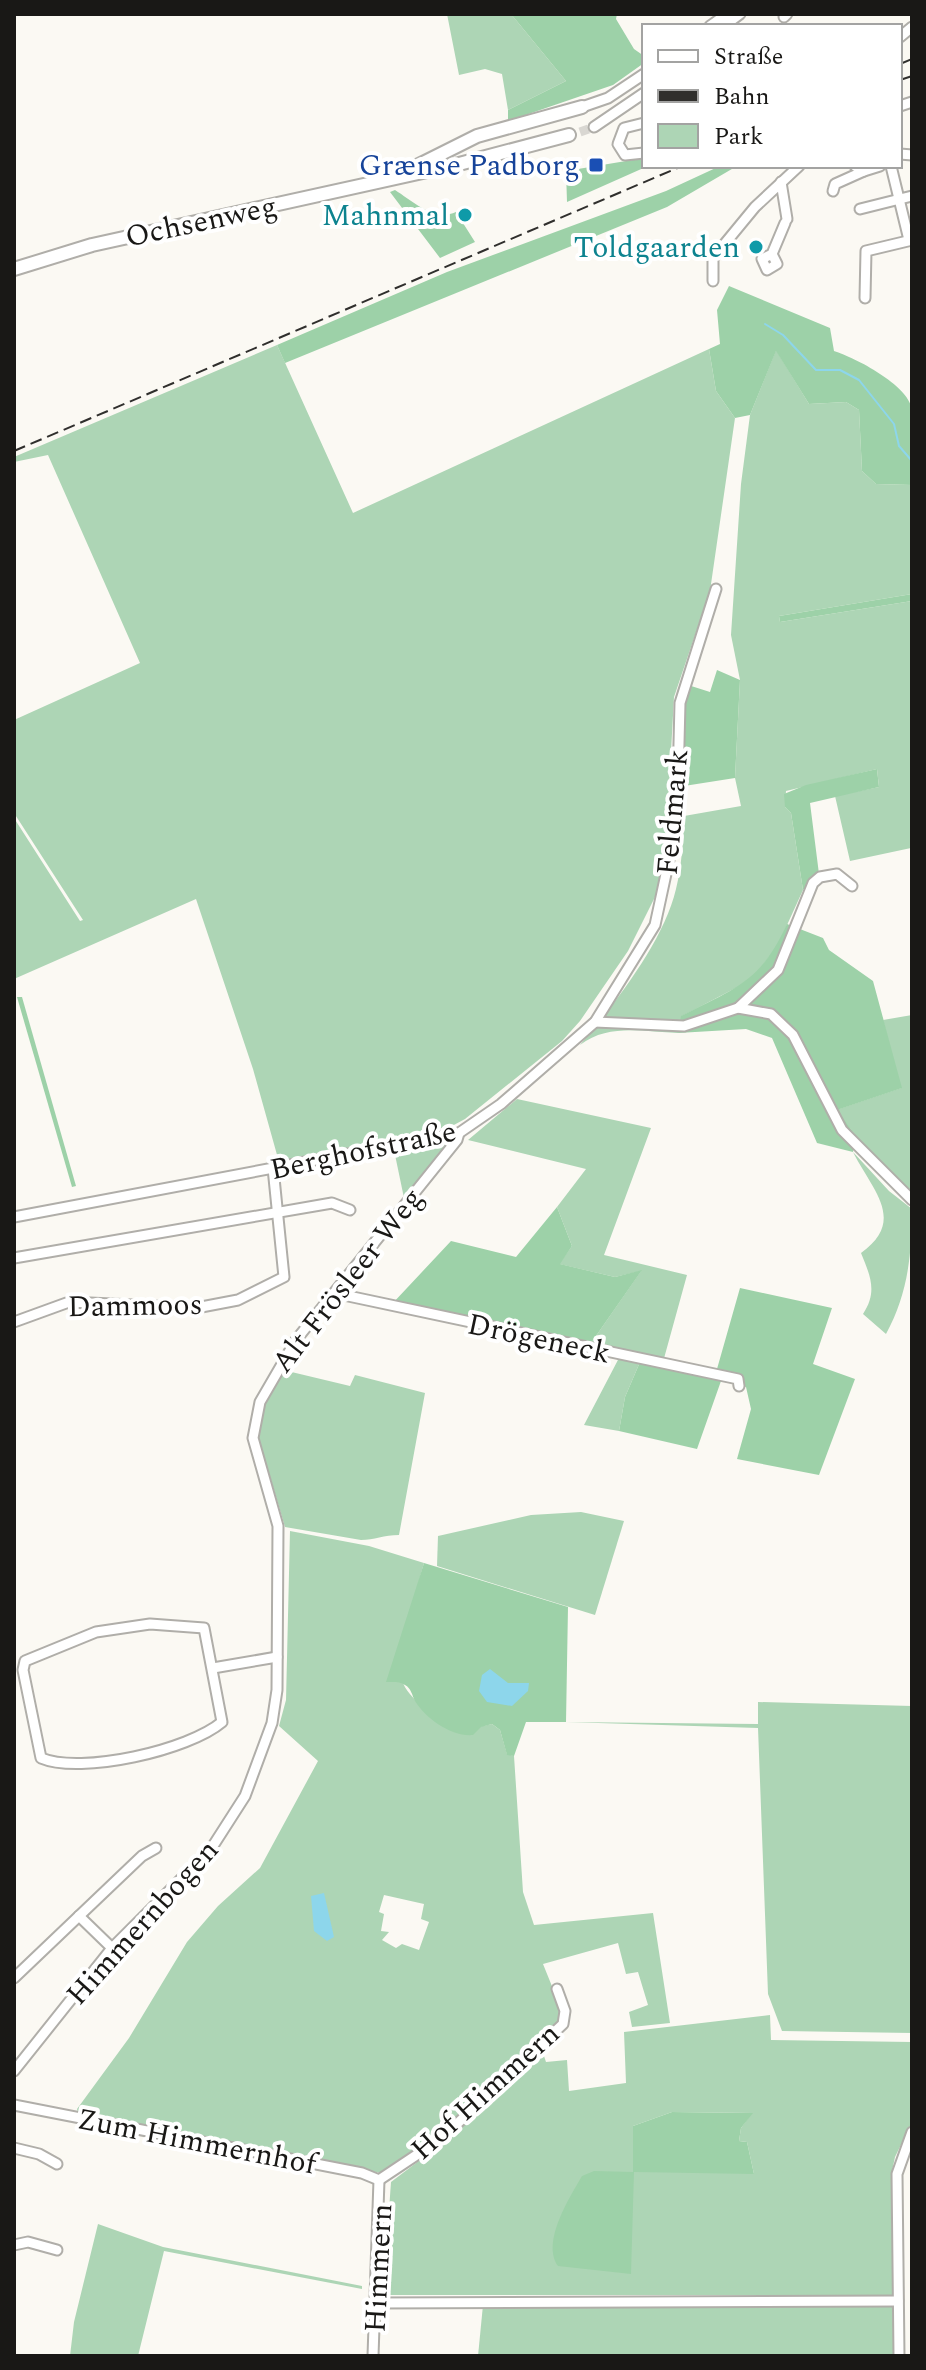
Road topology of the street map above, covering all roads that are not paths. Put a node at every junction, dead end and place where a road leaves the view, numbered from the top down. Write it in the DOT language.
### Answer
graph roads {
  1 [pos="642,75"];
  2 [pos="642,94"];
  3 [pos="582,107"];
  4 [pos="642,124"];
  5 [pos="594,127"];
  6 [pos="574,133"];
  7 [pos="642,153"];
  8 [pos="797,168"];
  9 [pos="859,168"];
  10 [pos="891,168"];
  11 [pos="390,180"];
  12 [pos="781,182"];
  13 [pos="833,191"];
  14 [pos="912,196"];
  15 [pos="899,200"];
  16 [pos="860,209"];
  17 [pos="910,240"];
  18 [pos="772,254"];
  19 [pos="14,269"];
  20 [pos="713,281"];
  21 [pos="865,298"];
  22 [pos="716,589"];
  23 [pos="852,886"];
  24 [pos="738,1008"];
  25 [pos="595,1022"];
  26 [pos="459,1133"];
  27 [pos="273,1168"];
  28 [pos="912,1200"];
  29 [pos="350,1210"];
  30 [pos="279,1213"];
  31 [pos="14,1217"];
  32 [pos="14,1258"];
  33 [pos="334,1293"];
  34 [pos="14,1322"];
  35 [pos="739,1386"];
  36 [pos="277,1657"];
  37 [pos="213,1668"];
  38 [pos="258,1766"];
  39 [pos="156,1848"];
  40 [pos="79,1916"];
  41 [pos="112,1948"];
  42 [pos="14,1978"];
  43 [pos="557,1989"];
  44 [pos="14,2071"];
  45 [pos="14,2105"];
  46 [pos="912,2132"];
  47 [pos="14,2148"];
  48 [pos="57,2164"];
  49 [pos="379,2180"];
  50 [pos="14,2245"];
  51 [pos="57,2250"];
  52 [pos="898,2301"];
  53 [pos="376,2303"];
  54 [pos="373,2356"];
  55 [pos="899,2356"];
  1 -- 3 [label="street"];
  2 -- 5 [label="street"];
  3 -- 11 [label="main road, Ochsenweg"];
  4 -- 7 [label="street"];
  6 -- 11 [label="main road, Ochsenweg"];
  8 -- 12 [label="street"];
  9 -- 13 [label="street"];
  10 -- 15 [label="street"];
  11 -- 19 [label="main road, Ochsenweg"];
  12 -- 18 [label="street"];
  12 -- 20 [label="street"];
  14 -- 15 [label="street"];
  15 -- 16 [label="street"];
  15 -- 17 [label="street"];
  17 -- 21 [label="street"];
  22 -- 25 [label="street, Feldmark"];
  23 -- 24 [label="street"];
  24 -- 25 [label="street"];
  24 -- 28 [label="street"];
  25 -- 26 [label="street, Berghofstraße"];
  26 -- 27 [label="street, Berghofstraße"];
  26 -- 33 [label="street, Alt Frösleer Weg"];
  27 -- 30 [label="street, Dammoos"];
  27 -- 31 [label="street, Berghofstraße"];
  29 -- 30 [label="street, Dammoos"];
  30 -- 32 [label="street, Dammoos"];
  30 -- 34 [label="street, Dammoos"];
  33 -- 35 [label="street, Drögeneck"];
  33 -- 36 [label="street, Alt Frösleer Weg"];
  36 -- 37 [label="street"];
  36 -- 38 [label="street, Alt Frösleer Weg"];
  37 -- 37 [label="street"];
  38 -- 41 [label="street, Himmernbogen"];
  39 -- 40 [label="street"];
  40 -- 41 [label="street"];
  40 -- 42 [label="street"];
  41 -- 44 [label="street, Himmernbogen"];
  43 -- 49 [label="street, Hof Himmern"];
  45 -- 49 [label="street, Zum Himmernhof"];
  46 -- 52 [label="street"];
  47 -- 48 [label="street"];
  49 -- 53 [label="street, Himmern"];
  50 -- 51 [label="street"];
  52 -- 53 [label="street"];
  52 -- 55 [label="street"];
  53 -- 54 [label="street, Himmern"];
}
